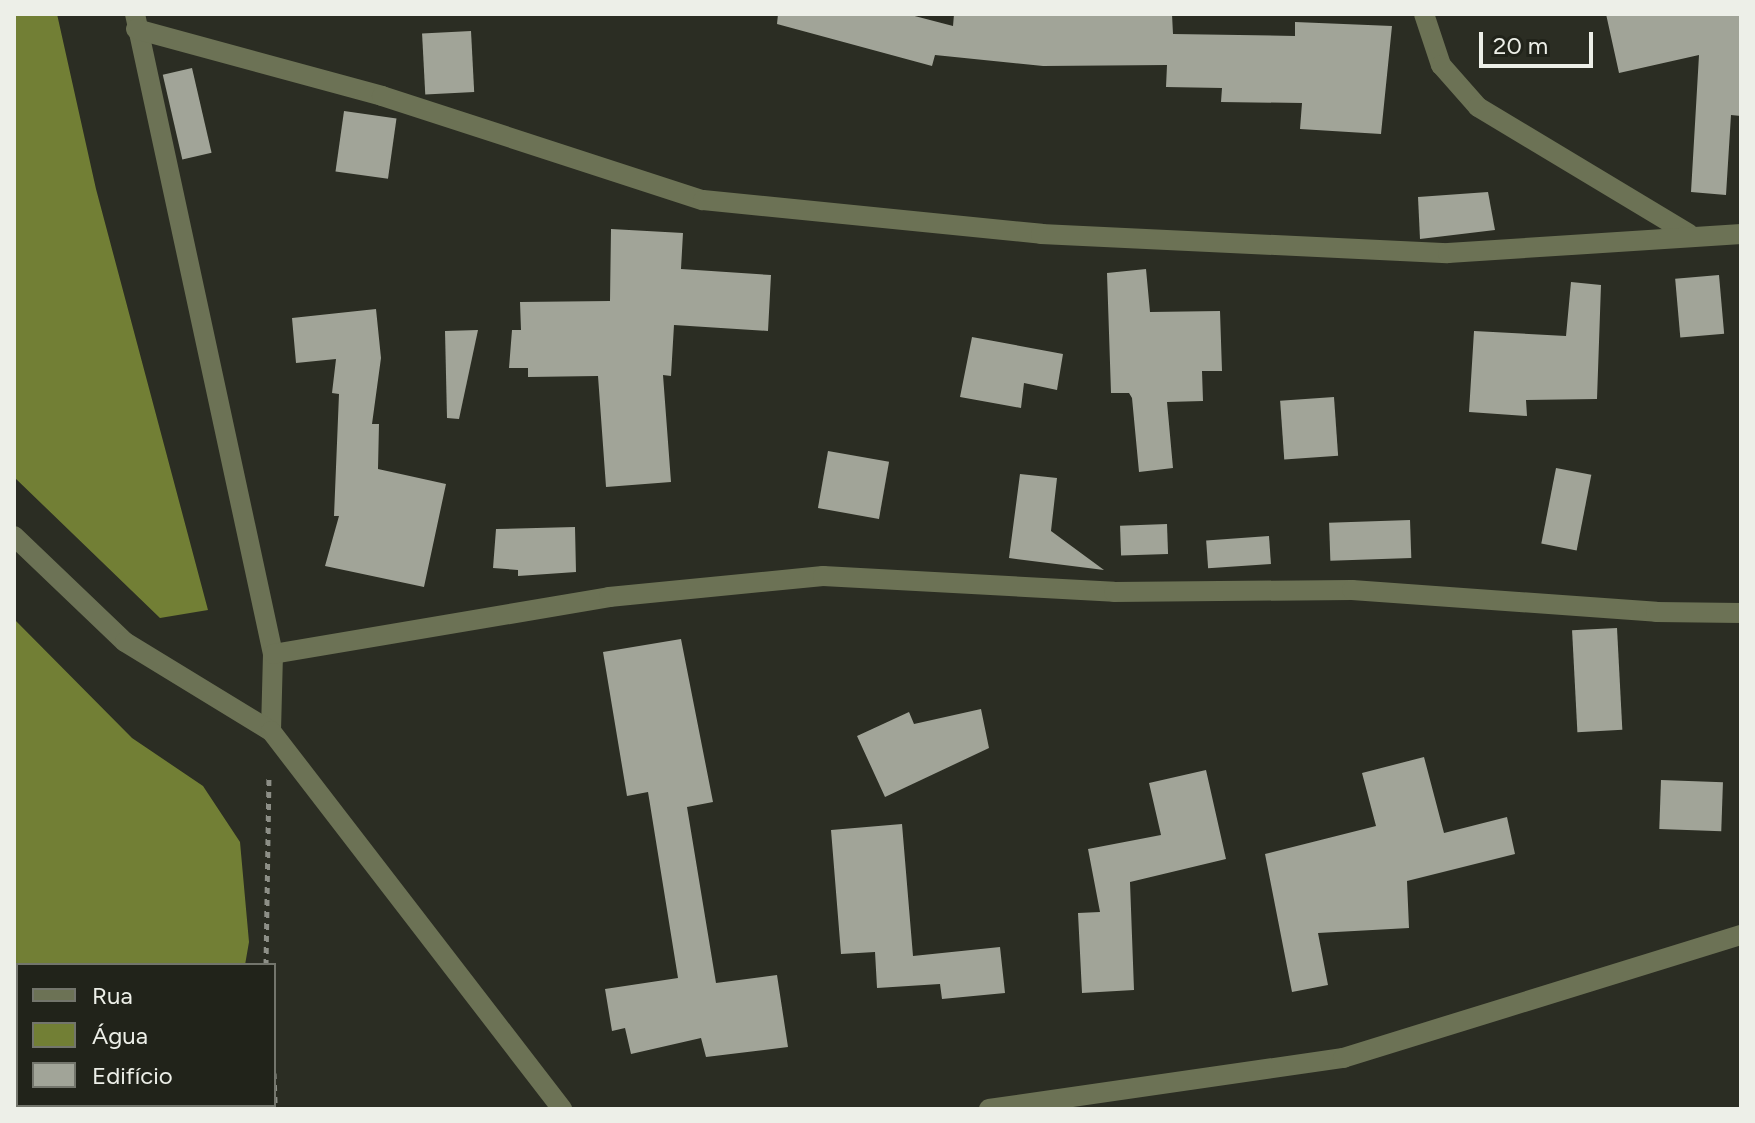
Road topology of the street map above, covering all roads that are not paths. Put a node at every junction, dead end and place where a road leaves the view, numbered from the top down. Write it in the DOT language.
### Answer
graph roads {
  1 [pos="1424,14"];
  2 [pos="135,21"];
  3 [pos="1689,234"];
  4 [pos="1741,234"];
  5 [pos="14,536"];
  6 [pos="1741,613"];
  7 [pos="273,654"];
  8 [pos="271,731"];
  9 [pos="1741,935"];
  10 [pos="562,1109"];
  11 [pos="989,1109"];
  1 -- 3 [label="street"];
  2 -- 3 [label="street"];
  2 -- 7 [label="street"];
  3 -- 4 [label="street"];
  5 -- 8 [label="street"];
  6 -- 7 [label="street"];
  7 -- 8 [label="street"];
  8 -- 10 [label="street"];
  9 -- 11 [label="street"];
}
